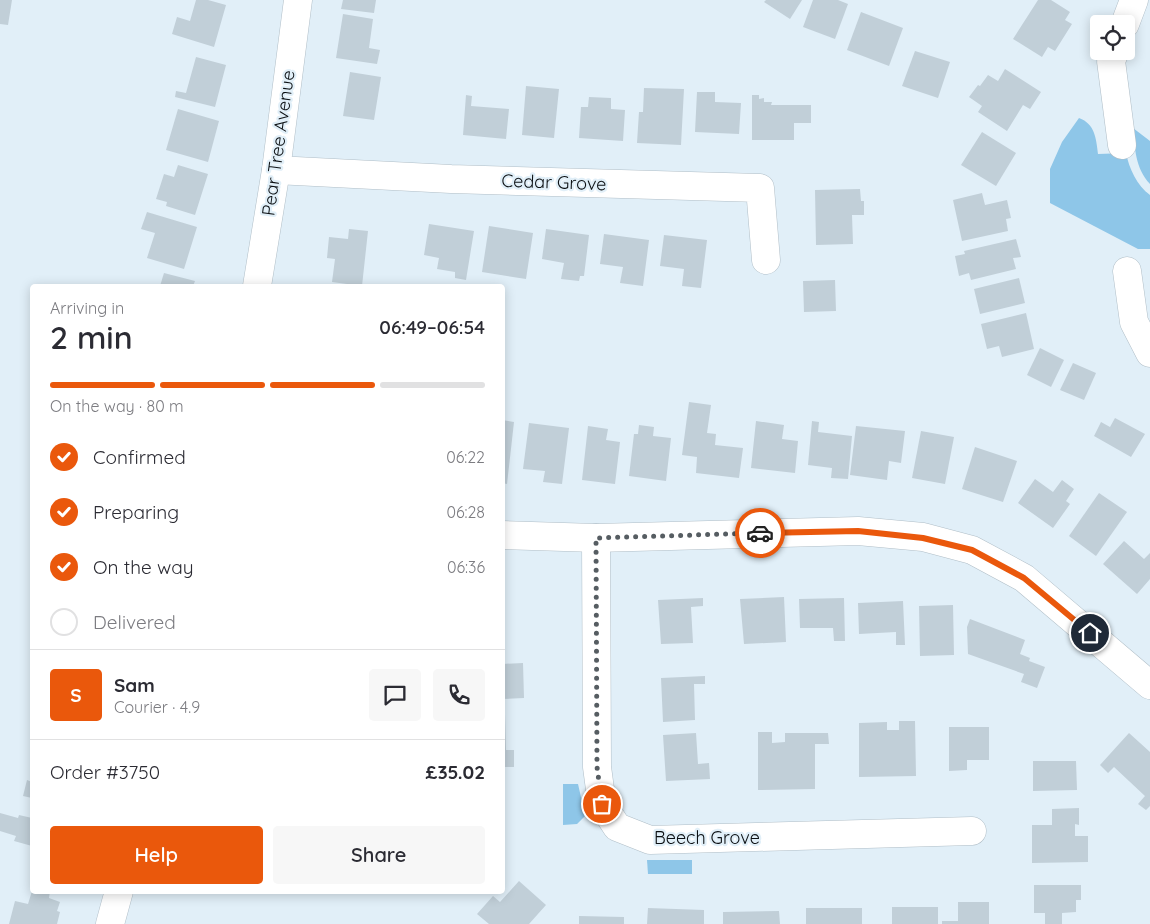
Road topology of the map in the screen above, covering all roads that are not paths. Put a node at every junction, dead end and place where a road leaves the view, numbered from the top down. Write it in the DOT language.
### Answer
graph roads {
  1 [pos="298,0"];
  2 [pos="1134,0"];
  3 [pos="1129,15"];
  4 [pos="1112,60"];
  5 [pos="1122,145"];
  6 [pos="276,170"];
  7 [pos="766,260"];
  8 [pos="1127,271"];
  9 [pos="257,284"];
  10 [pos="1150,353"];
  11 [pos="505,535"];
  12 [pos="596,538"];
  13 [pos="1147,676"];
  14 [pos="972,831"];
  15 [pos="118,894"];
  16 [pos="110,924"];
  1 -- 6 [label="street, Pear Tree Avenue"];
  2 -- 3 [label="street"];
  4 -- 5 [label="street"];
  6 -- 7 [label="street, Cedar Grove"];
  6 -- 9 [label="street, Pear Tree Avenue"];
  8 -- 10 [label="street"];
  11 -- 12 [label="street"];
  12 -- 13 [label="street"];
  12 -- 14 [label="street, Beech Grove"];
  15 -- 16 [label="street"];
}
